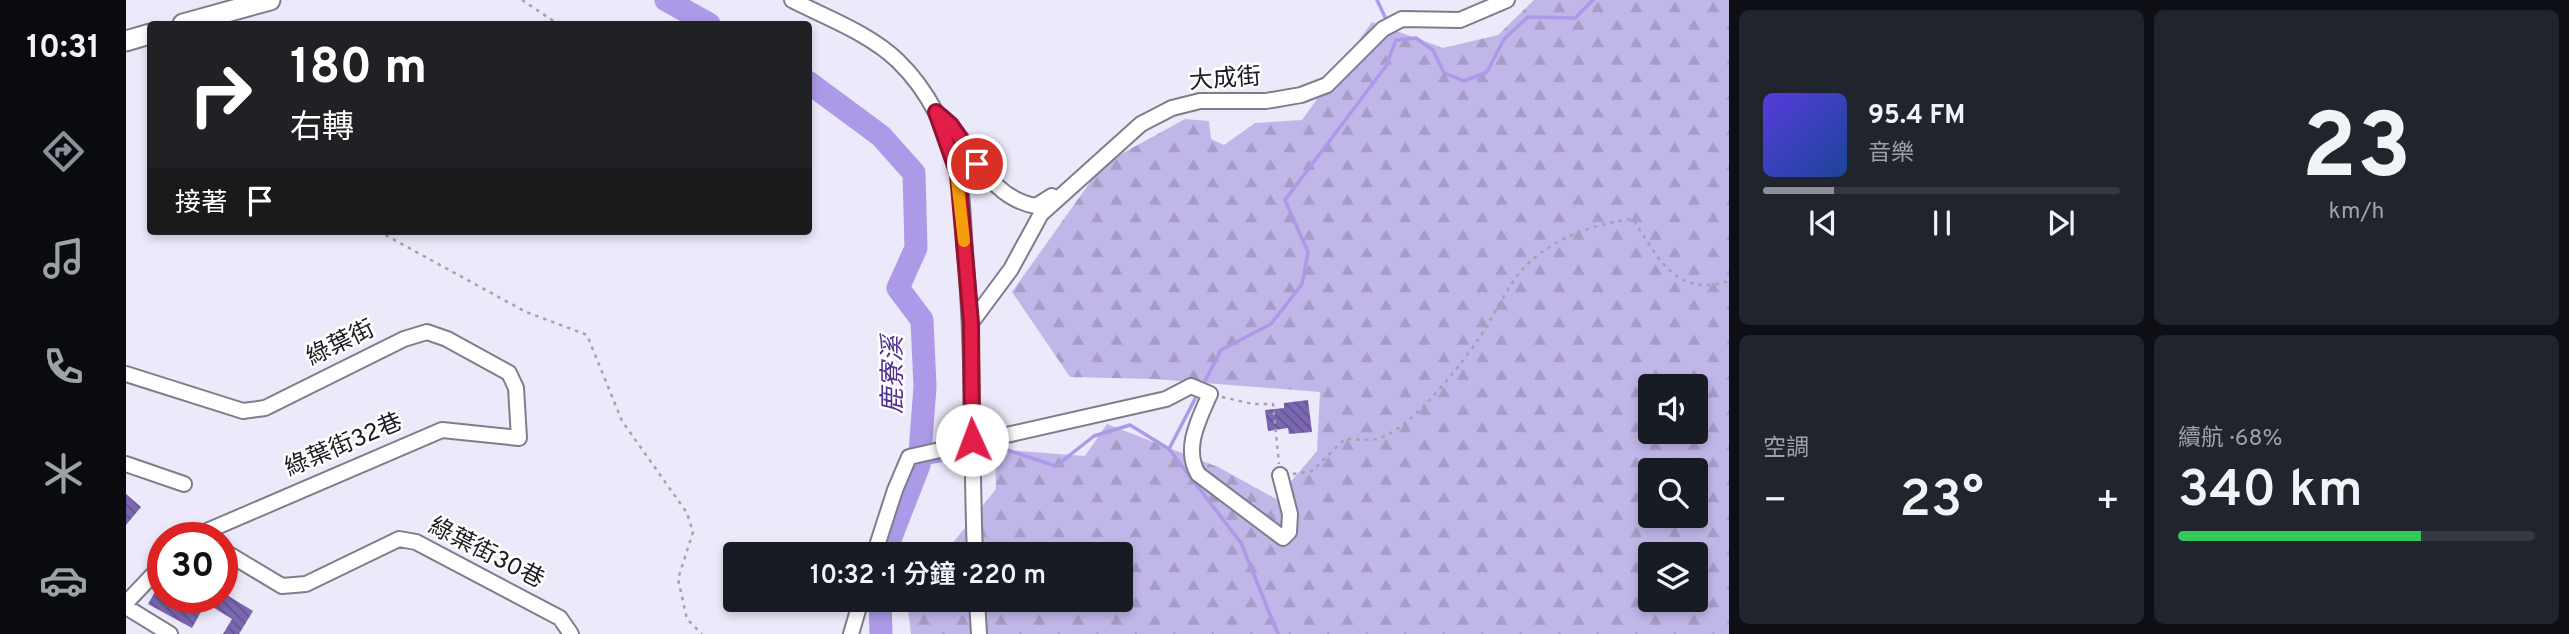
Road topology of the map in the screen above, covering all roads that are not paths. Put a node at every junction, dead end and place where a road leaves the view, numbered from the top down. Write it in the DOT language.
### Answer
graph roads {
  1 [pos="270,0"];
  2 [pos="792,0"];
  3 [pos="1507,0"];
  4 [pos="194,21"];
  5 [pos="147,35"];
  6 [pos="126,41"];
  7 [pos="936,112"];
  8 [pos="1091,170"];
  9 [pos="971,323"];
  10 [pos="126,374"];
  11 [pos="519,438"];
  12 [pos="972,440"];
  13 [pos="126,464"];
  14 [pos="1280,475"];
  15 [pos="184,484"];
  16 [pos="230,522"];
  17 [pos="878,542"];
  18 [pos="975,542"];
  19 [pos="238,560"];
  20 [pos="147,582"];
  21 [pos="126,605"];
  22 [pos="857,612"];
  23 [pos="978,612"];
  24 [pos="170,634"];
  25 [pos="571,634"];
  26 [pos="851,634"];
  27 [pos="979,634"];
  1 -- 4 [label="highway"];
  2 -- 7 [label="street"];
  3 -- 8 [label="street, 大成街"];
  5 -- 6 [label="highway"];
  7 -- 8 [label="street"];
  7 -- 9 [label="street"];
  8 -- 9 [label="street, 大成街"];
  9 -- 12 [label="street"];
  10 -- 11 [label="street, 綠葉街"];
  11 -- 16 [label="street, 綠葉街32巷"];
  12 -- 14 [label="street"];
  12 -- 17 [label="street"];
  12 -- 18 [label="street"];
  13 -- 15 [label="street"];
  19 -- 25 [label="street, 綠葉街30巷"];
  20 -- 21 [label="street"];
  21 -- 24 [label="street"];
  22 -- 26 [label="street"];
  23 -- 27 [label="street"];
}
